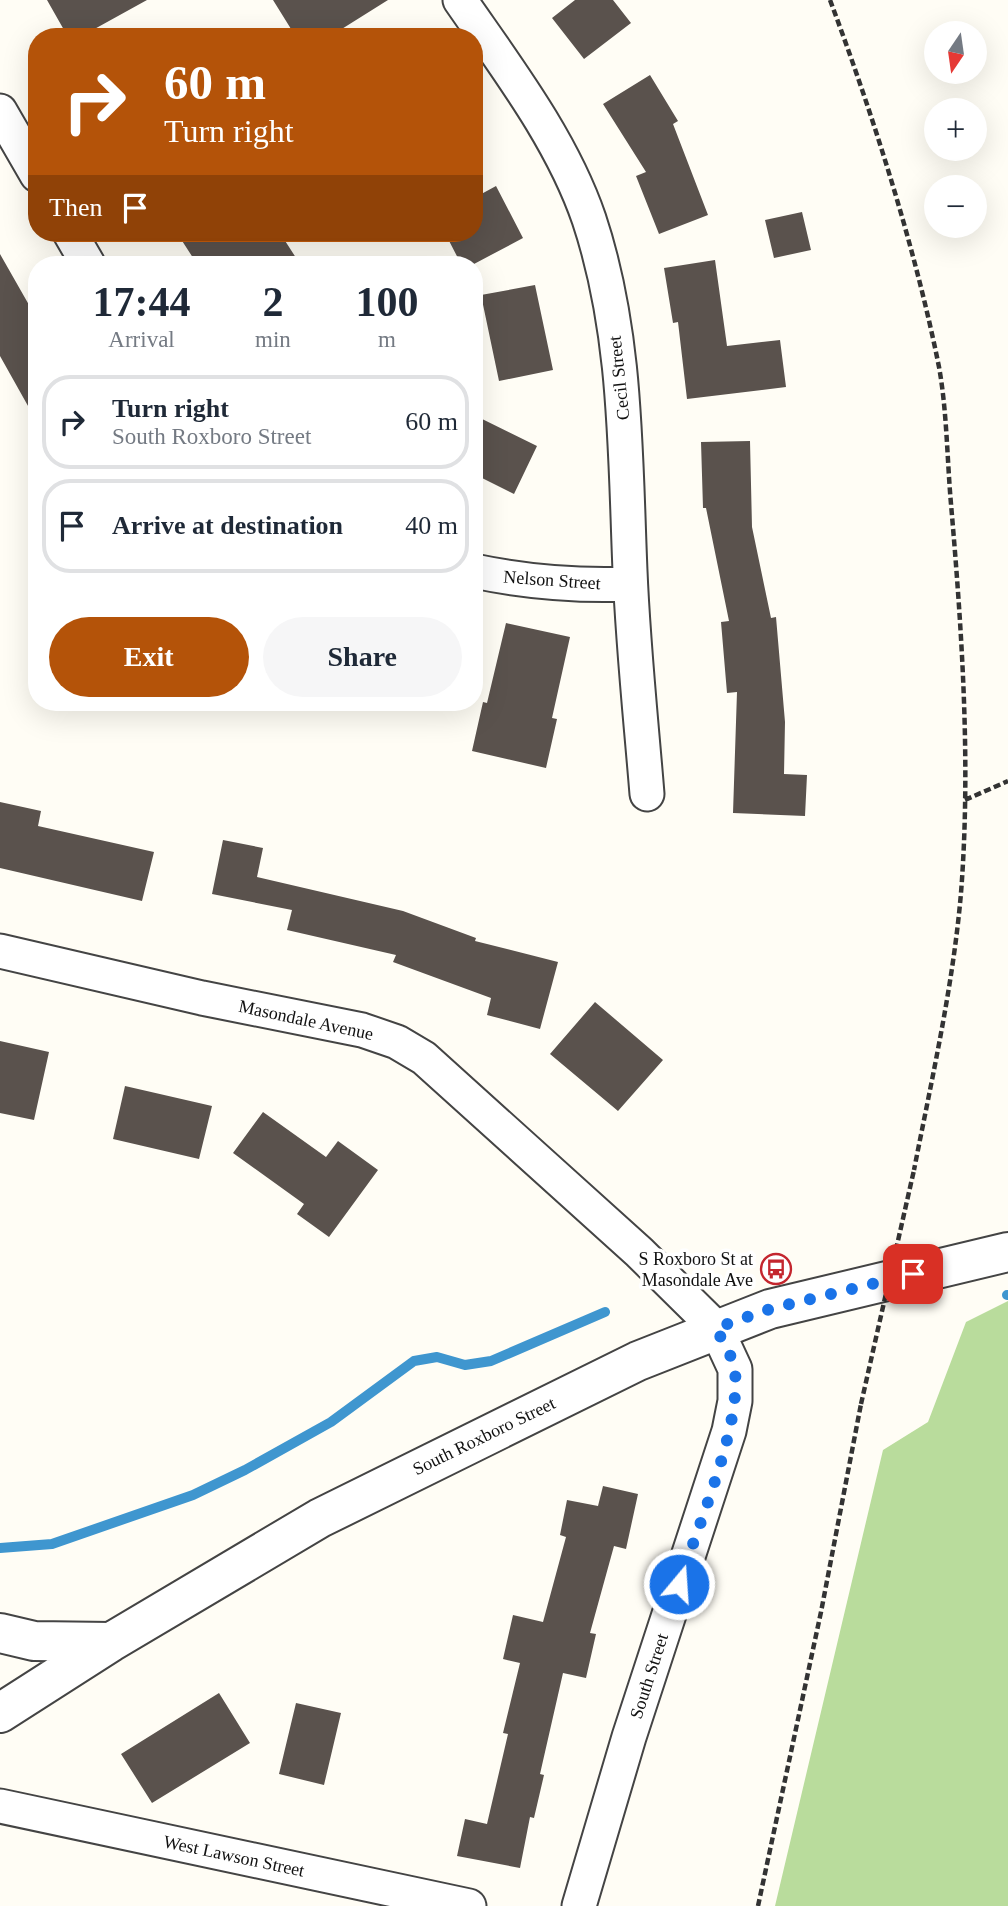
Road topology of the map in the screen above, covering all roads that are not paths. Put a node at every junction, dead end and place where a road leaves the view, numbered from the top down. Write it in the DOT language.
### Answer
graph roads {
  1 [pos="460,0"];
  2 [pos="479,28"];
  3 [pos="483,34"];
  4 [pos="0,111"];
  5 [pos="28,159"];
  6 [pos="483,573"];
  7 [pos="630,583"];
  8 [pos="646,794"];
  9 [pos="0,951"];
  10 [pos="1008,1252"];
  11 [pos="716,1328"];
  12 [pos="0,1633"];
  13 [pos="111,1642"];
  14 [pos="1,1710"];
  15 [pos="0,1806"];
  16 [pos="469,1906"];
  17 [pos="579,1906"];
  1 -- 2 [label="street, Cecil Street"];
  3 -- 7 [label="street, Cecil Street"];
  4 -- 5 [label="street"];
  6 -- 7 [label="street, Nelson Street"];
  7 -- 8 [label="street, Cecil Street"];
  9 -- 11 [label="street, Masondale Avenue"];
  10 -- 11 [label="street, South Roxboro Street"];
  11 -- 13 [label="street, South Roxboro Street"];
  11 -- 17 [label="street, South Street"];
  12 -- 13 [label="street"];
  13 -- 14 [label="street, South Roxboro Street"];
  15 -- 16 [label="street, West Lawson Street"];
}
